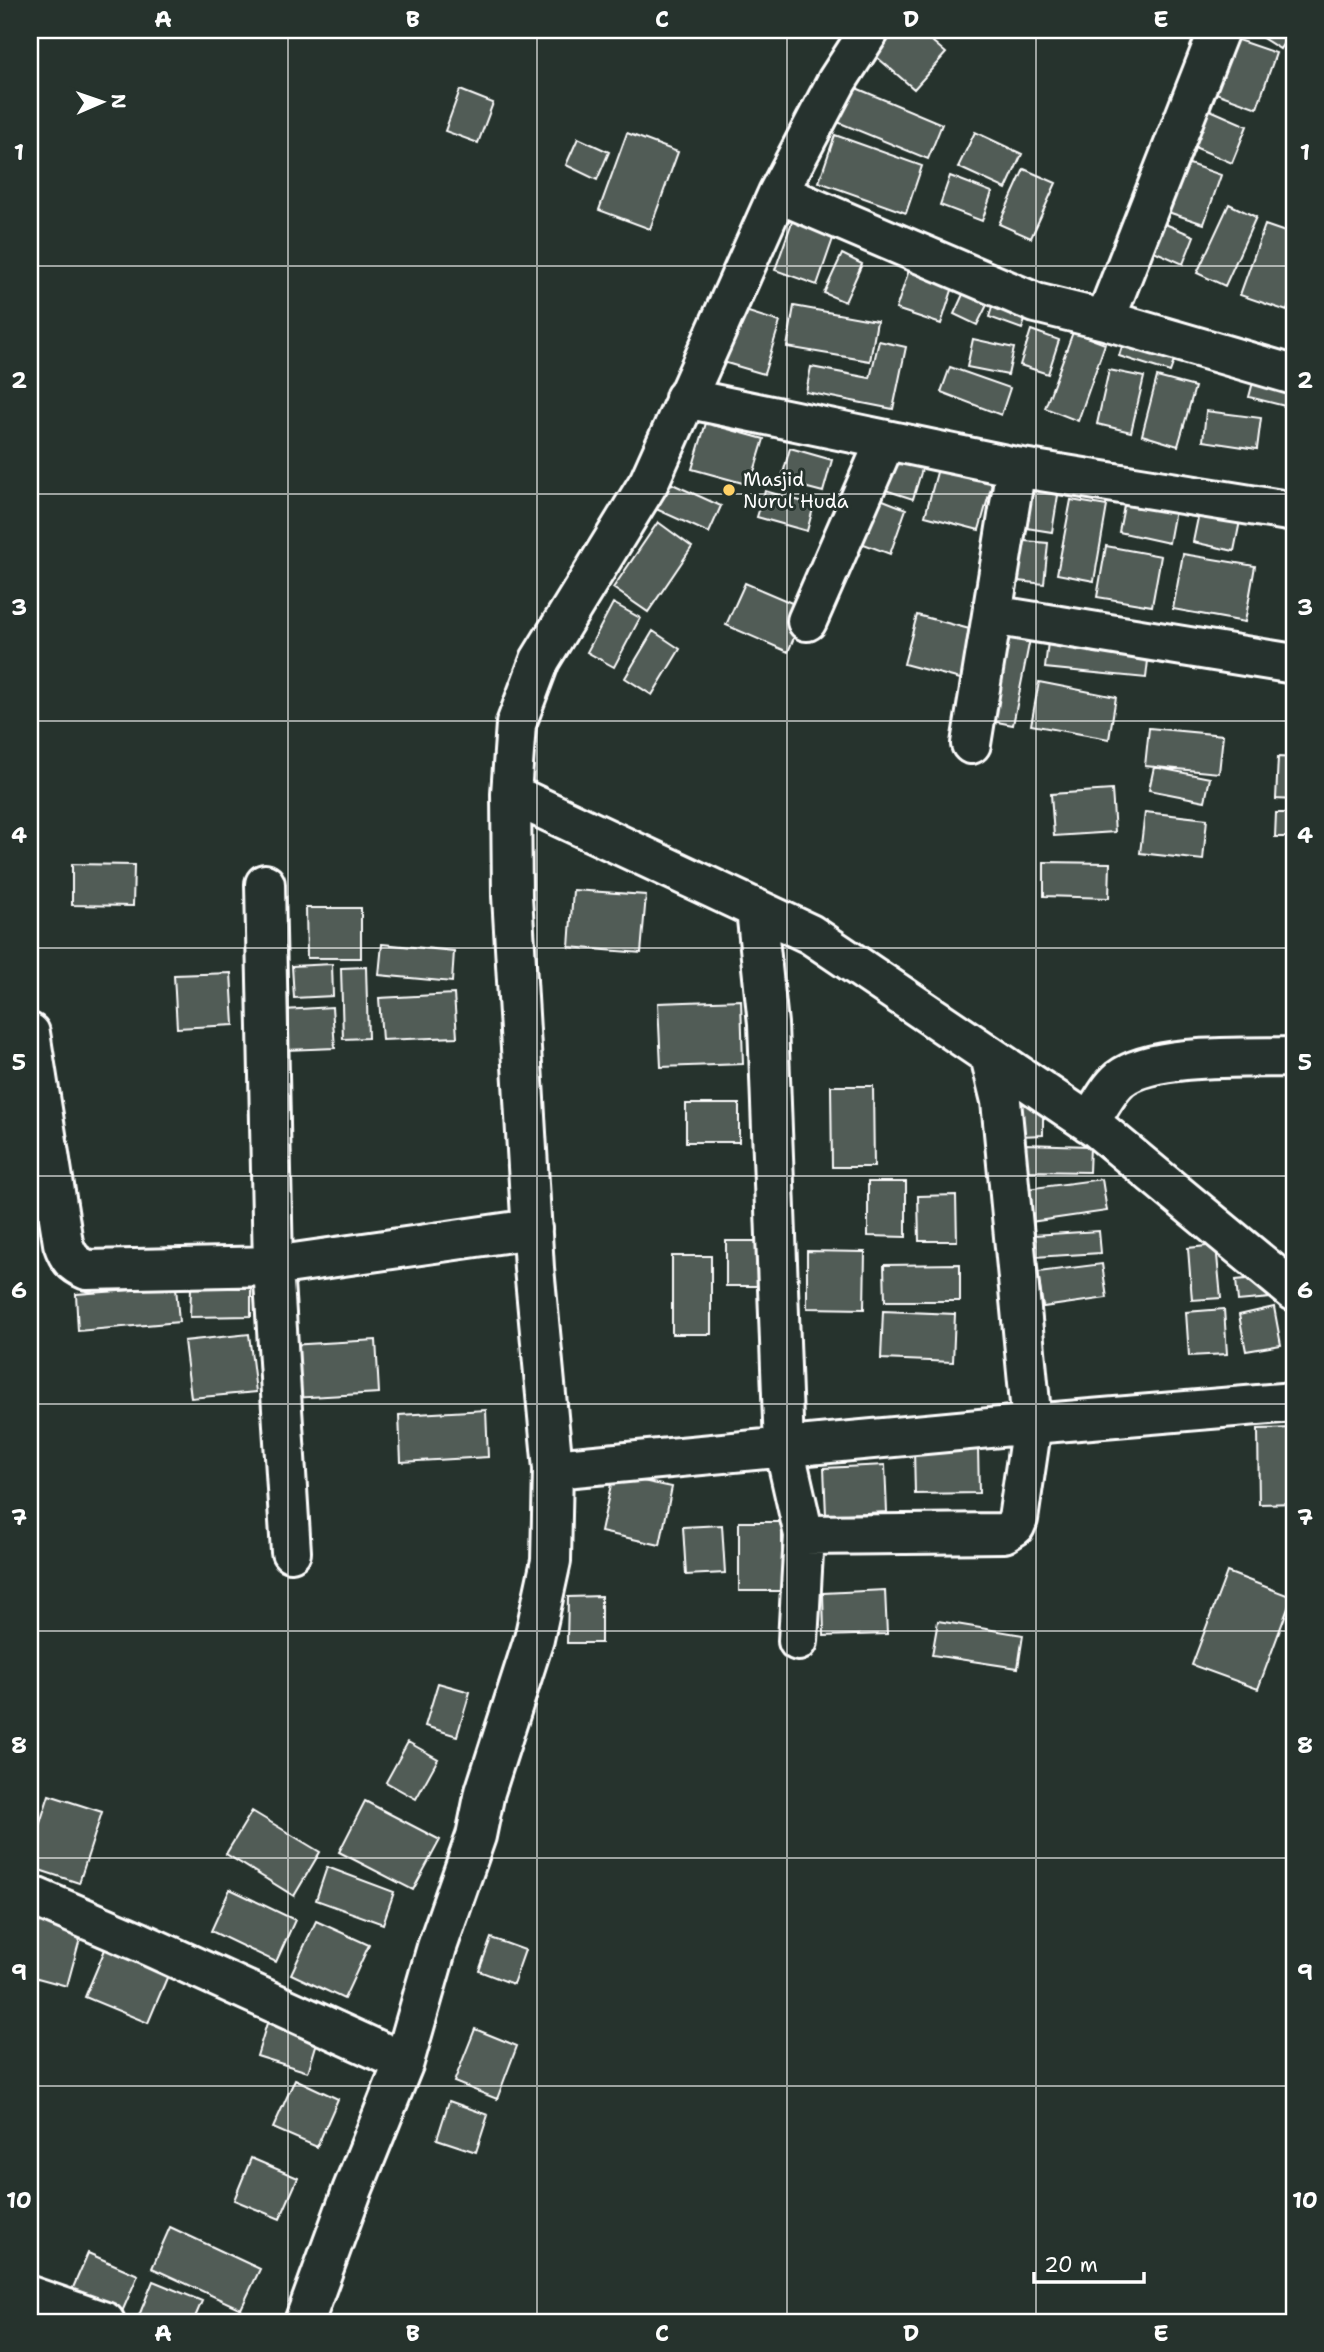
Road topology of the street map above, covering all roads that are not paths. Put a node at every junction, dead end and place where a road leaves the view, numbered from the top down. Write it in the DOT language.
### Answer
graph roads {
  1 [pos="870,30"];
  2 [pos="1219,30"];
  3 [pos="778,192"];
  4 [pos="1105,320"];
  5 [pos="1294,375"];
  6 [pos="685,398"];
  7 [pos="886,440"];
  8 [pos="1016,467"];
  9 [pos="1294,512"];
  10 [pos="992,615"];
  11 [pos="807,621"];
  12 [pos="1294,664"];
  13 [pos="971,744"];
  14 [pos="511,794"];
  15 [pos="265,884"];
  16 [pos="756,909"];
  17 [pos="30,1033"];
  18 [pos="990,1056"];
  19 [pos="1294,1057"];
  20 [pos="1089,1123"];
  21 [pos="532,1228"];
  22 [pos="273,1266"];
  23 [pos="1294,1291"];
  24 [pos="1294,1402"];
  25 [pos="1032,1424"];
  26 [pos="784,1447"];
  27 [pos="553,1469"];
  28 [pos="804,1535"];
  29 [pos="290,1552"];
  30 [pos="798,1642"];
  31 [pos="30,1895"];
  32 [pos="404,2062"];
  33 [pos="30,2296"];
  34 [pos="105,2322"];
  35 [pos="304,2322"];
  1 -- 3 [label="street"];
  2 -- 4 [label="street"];
  3 -- 4 [label="street"];
  3 -- 6 [label="street"];
  4 -- 5 [label="street"];
  6 -- 7 [label="street"];
  6 -- 14 [label="street"];
  7 -- 8 [label="street"];
  7 -- 11 [label="street"];
  8 -- 9 [label="street"];
  8 -- 10 [label="street"];
  10 -- 12 [label="street"];
  10 -- 13 [label="street"];
  14 -- 16 [label="street"];
  14 -- 21 [label="street"];
  15 -- 22 [label="street"];
  16 -- 18 [label="street"];
  16 -- 26 [label="street"];
  17 -- 22 [label="street"];
  18 -- 20 [label="street"];
  18 -- 25 [label="street"];
  19 -- 20 [label="street"];
  20 -- 23 [label="street"];
  21 -- 22 [label="street"];
  21 -- 27 [label="street"];
  22 -- 29 [label="street"];
  24 -- 25 [label="street"];
  25 -- 26 [label="street"];
  25 -- 28 [label="street"];
  26 -- 27 [label="street"];
  26 -- 28 [label="street"];
  27 -- 32 [label="street"];
  28 -- 30 [label="street"];
  31 -- 32 [label="street"];
  32 -- 35 [label="street"];
  33 -- 34 [label="street"];
}
